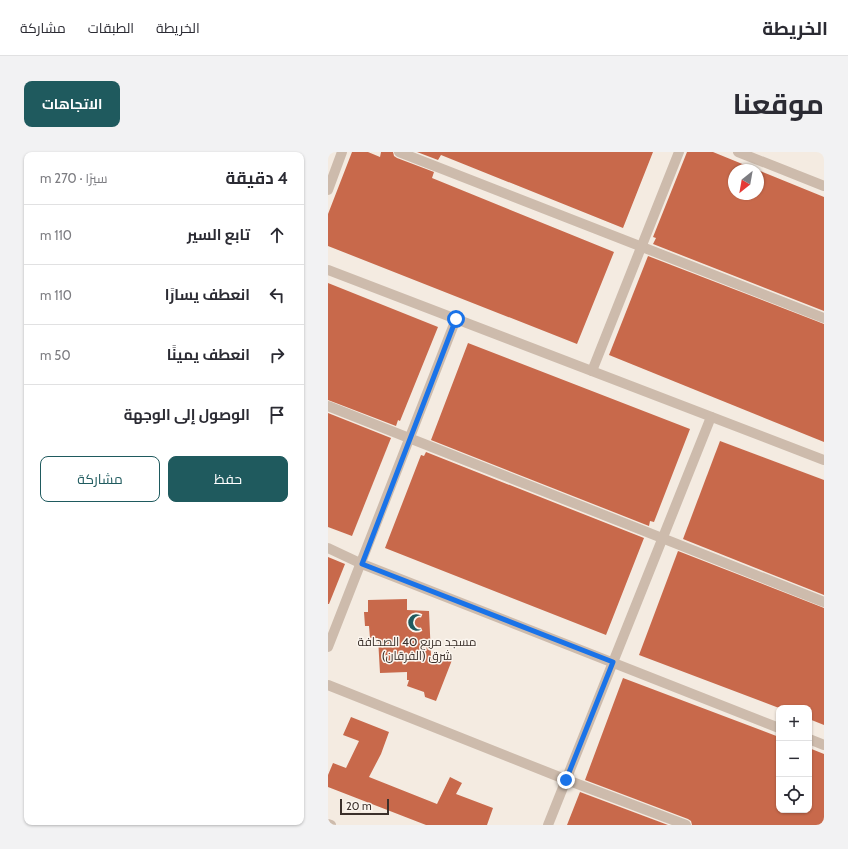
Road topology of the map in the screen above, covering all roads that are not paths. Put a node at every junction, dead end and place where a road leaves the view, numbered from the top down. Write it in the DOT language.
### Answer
graph roads {
  1 [pos="342,152"];
  2 [pos="398,152"];
  3 [pos="679,152"];
  4 [pos="738,152"];
  5 [pos="824,186"];
  6 [pos="328,190"];
  7 [pos="641,246"];
  8 [pos="328,270"];
  9 [pos="824,318"];
  10 [pos="456,319"];
  11 [pos="592,371"];
  12 [pos="328,406"];
  13 [pos="711,416"];
  14 [pos="410,439"];
  15 [pos="824,460"];
  16 [pos="663,538"];
  17 [pos="328,548"];
  18 [pos="362,564"];
  19 [pos="824,602"];
  20 [pos="328,647"];
  21 [pos="613,662"];
  22 [pos="328,685"];
  23 [pos="776,727"];
  24 [pos="812,740"];
  25 [pos="824,745"];
  26 [pos="566,780"];
  27 [pos="548,825"];
  28 [pos="686,825"];
  1 -- 6 [label="street"];
  2 -- 7 [label="street"];
  3 -- 7 [label="street"];
  4 -- 5 [label="street"];
  7 -- 9 [label="street"];
  7 -- 11 [label="street"];
  8 -- 10 [label="street"];
  10 -- 11 [label="street"];
  10 -- 14 [label="street"];
  11 -- 13 [label="street"];
  12 -- 14 [label="street"];
  13 -- 15 [label="street"];
  13 -- 16 [label="street"];
  14 -- 16 [label="street"];
  14 -- 18 [label="street"];
  16 -- 19 [label="street"];
  16 -- 21 [label="street"];
  17 -- 18 [label="street"];
  18 -- 20 [label="street"];
  18 -- 21 [label="street"];
  21 -- 23 [label="street"];
  21 -- 26 [label="street"];
  22 -- 26 [label="street"];
  24 -- 25 [label="street"];
  26 -- 27 [label="street"];
  26 -- 28 [label="street"];
}
